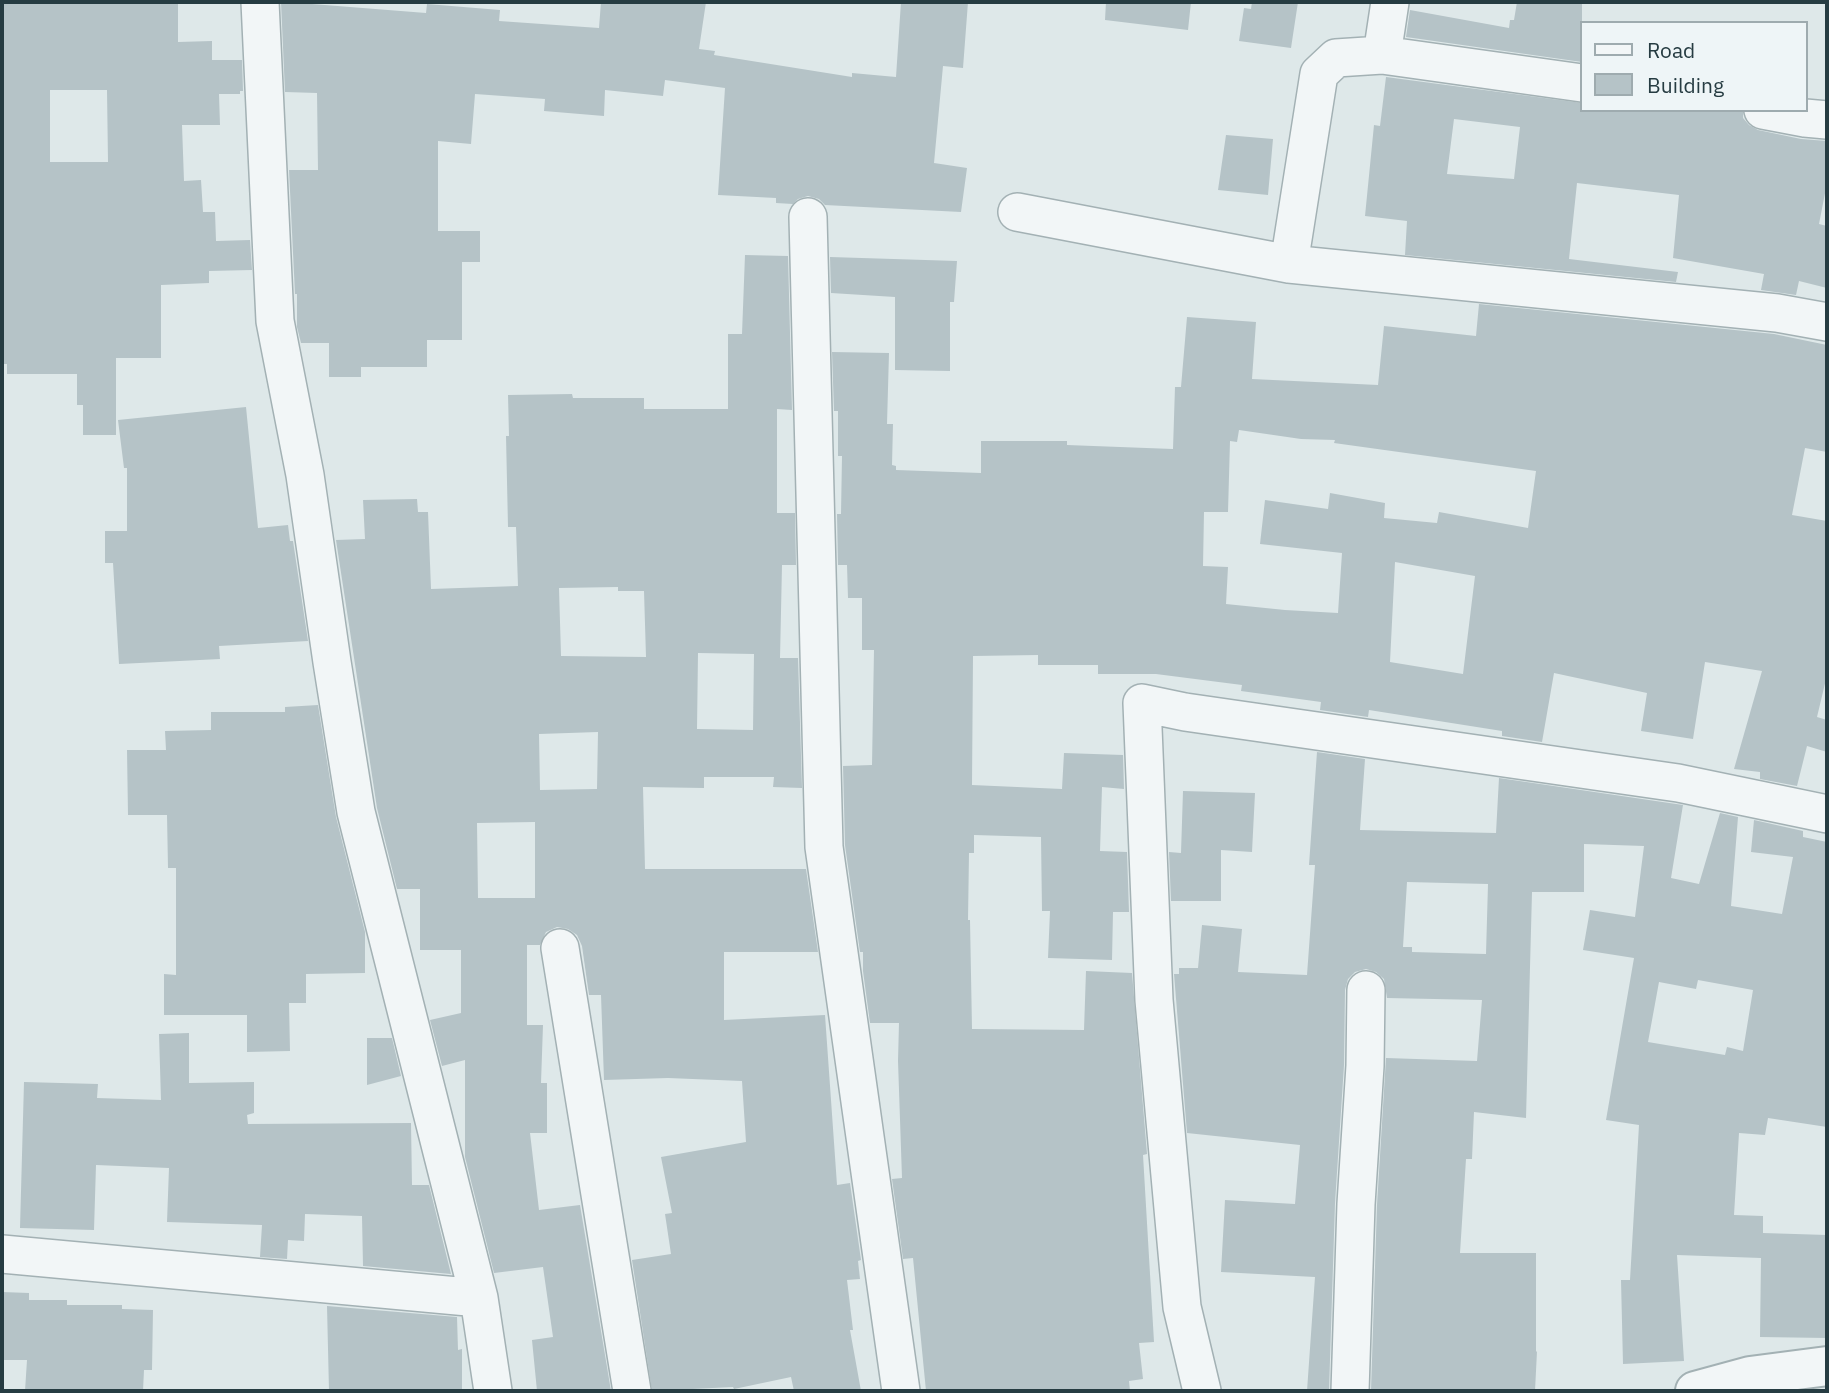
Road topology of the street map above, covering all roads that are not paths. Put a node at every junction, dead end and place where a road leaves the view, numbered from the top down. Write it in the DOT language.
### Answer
graph roads {
  1 [pos="260,2"];
  2 [pos="1390,2"];
  3 [pos="1382,55"];
  4 [pos="1580,83"];
  5 [pos="1774,112"];
  6 [pos="1827,120"];
  7 [pos="1017,212"];
  8 [pos="808,218"];
  9 [pos="1289,264"];
  10 [pos="1827,322"];
  11 [pos="1827,814"];
  12 [pos="560,948"];
  13 [pos="1366,990"];
  14 [pos="2,1254"];
  15 [pos="479,1297"];
  16 [pos="1827,1366"];
  17 [pos="1749,1383"];
  18 [pos="493,1391"];
  19 [pos="632,1391"];
  20 [pos="901,1391"];
  21 [pos="1202,1391"];
  22 [pos="1350,1391"];
  23 [pos="1695,1391"];
  1 -- 15 [label="street"];
  2 -- 3 [label="street"];
  3 -- 4 [label="street"];
  3 -- 9 [label="street"];
  5 -- 6 [label="street"];
  7 -- 9 [label="street"];
  8 -- 20 [label="street"];
  9 -- 10 [label="street"];
  11 -- 21 [label="street"];
  12 -- 19 [label="street"];
  13 -- 22 [label="street"];
  14 -- 15 [label="street"];
  15 -- 18 [label="street"];
  16 -- 17 [label="street"];
  17 -- 23 [label="street"];
}
